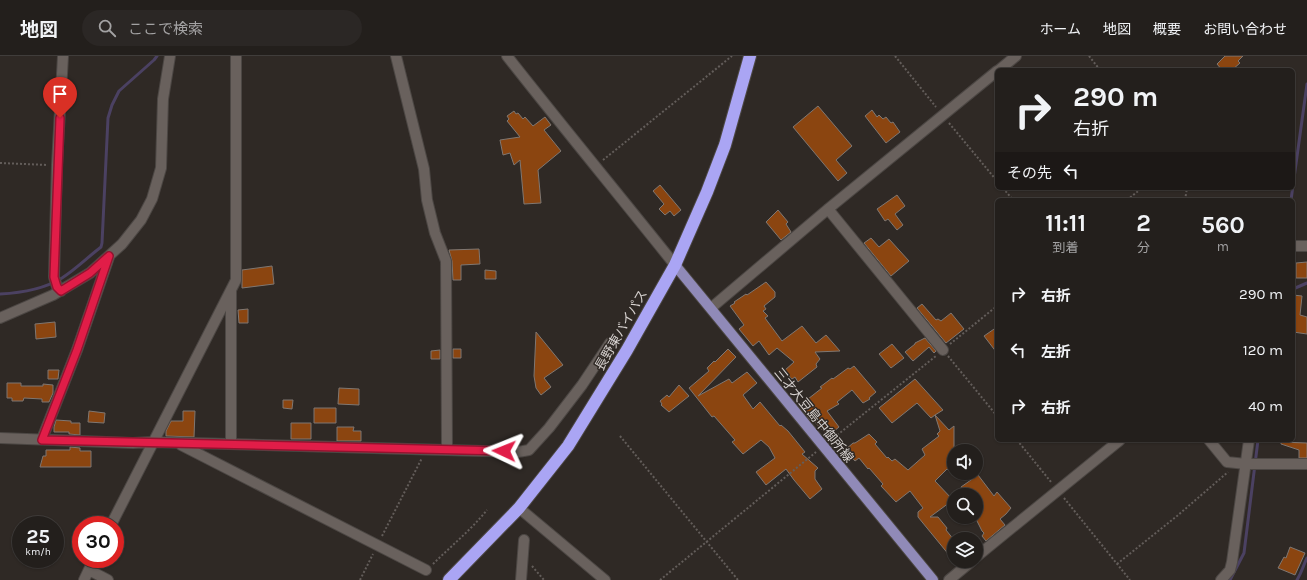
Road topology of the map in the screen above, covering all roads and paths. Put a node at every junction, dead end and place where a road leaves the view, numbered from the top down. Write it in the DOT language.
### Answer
graph roads {
  1 [pos="62,56"];
  2 [pos="170,56"];
  3 [pos="236,56"];
  4 [pos="396,56"];
  5 [pos="507,56"];
  6 [pos="732,56"];
  7 [pos="750,56"];
  8 [pos="895,56"];
  9 [pos="1016,56"];
  10 [pos="1089,56"];
  11 [pos="1002,68"];
  12 [pos="1098,68"];
  13 [pos="995,73"];
  14 [pos="943,115"];
  15 [pos="0,163"];
  16 [pos="58,166"];
  17 [pos="596,166"];
  18 [pos="995,178"];
  19 [pos="1005,190"];
  20 [pos="1140,190"];
  21 [pos="1011,198"];
  22 [pos="1130,198"];
  23 [pos="828,209"];
  24 [pos="109,256"];
  25 [pos="675,265"];
  26 [pos="57,285"];
  27 [pos="231,288"];
  28 [pos="711,308"];
  29 [pos="995,308"];
  30 [pos="0,318"];
  31 [pos="610,342"];
  32 [pos="943,350"];
  33 [pos="995,414"];
  34 [pos="620,436"];
  35 [pos="0,438"];
  36 [pos="42,440"];
  37 [pos="153,442"];
  38 [pos="1019,442"];
  39 [pos="1118,442"];
  40 [pos="1211,442"];
  41 [pos="1249,442"];
  42 [pos="177,443"];
  43 [pos="231,444"];
  44 [pos="823,446"];
  45 [pos="426,449"];
  46 [pos="447,450"];
  47 [pos="1234,463"];
  48 [pos="1246,464"];
  49 [pos="1307,464"];
  50 [pos="1058,490"];
  51 [pos="518,508"];
  52 [pos="487,510"];
  53 [pos="116,516"];
  54 [pos="524,540"];
  55 [pos="707,542"];
  56 [pos="378,545"];
  57 [pos="983,552"];
  58 [pos="524,555"];
  59 [pos="1117,564"];
  60 [pos="964,568"];
  61 [pos="89,570"];
  62 [pos="426,570"];
  63 [pos="84,580"];
  64 [pos="108,580"];
  65 [pos="360,580"];
  66 [pos="449,580"];
  67 [pos="521,580"];
  68 [pos="544,580"];
  69 [pos="605,580"];
  70 [pos="660,580"];
  71 [pos="738,580"];
  72 [pos="933,580"];
  73 [pos="949,580"];
  74 [pos="1130,580"];
  75 [pos="1221,580"];
  1 -- 16 [label="street"];
  2 -- 24 [label="street"];
  3 -- 27 [label="street"];
  4 -- 46 [label="street"];
  5 -- 17 [label="street"];
  6 -- 17 [label="path"];
  7 -- 25 [label="highway, 長野東バイパス"];
  8 -- 14 [label="path"];
  9 -- 11 [label="street"];
  10 -- 12 [label="path"];
  13 -- 14 [label="street"];
  14 -- 18 [label="path"];
  14 -- 23 [label="street"];
  15 -- 16 [label="path"];
  16 -- 26 [label="street"];
  17 -- 25 [label="street"];
  19 -- 21 [label="path"];
  20 -- 22 [label="path"];
  23 -- 28 [label="street"];
  23 -- 32 [label="street"];
  24 -- 26 [label="street"];
  24 -- 36 [label="street"];
  25 -- 28 [label="main road, 三才大豆島中御所線"];
  25 -- 51 [label="highway, 長野東バイパス"];
  26 -- 30 [label="street"];
  27 -- 37 [label="street"];
  27 -- 43 [label="street"];
  28 -- 44 [label="main road, 三才大豆島中御所線"];
  29 -- 32 [label="path"];
  31 -- 46 [label="street"];
  32 -- 33 [label="path"];
  32 -- 44 [label="path"];
  34 -- 55 [label="path"];
  35 -- 36 [label="street"];
  36 -- 37 [label="street"];
  37 -- 42 [label="street"];
  37 -- 53 [label="street"];
  38 -- 50 [label="path"];
  39 -- 50 [label="street"];
  40 -- 47 [label="street"];
  41 -- 48 [label="street"];
  42 -- 43 [label="street"];
  42 -- 56 [label="street"];
  43 -- 45 [label="street"];
  44 -- 55 [label="path"];
  44 -- 72 [label="main road, 三才大豆島中御所線"];
  45 -- 46 [label="street"];
  45 -- 56 [label="path"];
  47 -- 48 [label="street"];
  47 -- 59 [label="path"];
  48 -- 49 [label="street"];
  48 -- 75 [label="street"];
  50 -- 57 [label="street"];
  50 -- 59 [label="path"];
  51 -- 66 [label="highway, 長野東バイパス"];
  51 -- 69 [label="street"];
  52 -- 62 [label="path"];
  54 -- 58 [label="street"];
  55 -- 70 [label="path"];
  55 -- 71 [label="path"];
  56 -- 62 [label="street"];
  56 -- 65 [label="path"];
  58 -- 67 [label="street"];
  58 -- 68 [label="path"];
  59 -- 74 [label="path"];
  60 -- 73 [label="street"];
  61 -- 63 [label="street"];
  61 -- 64 [label="street"];
}
